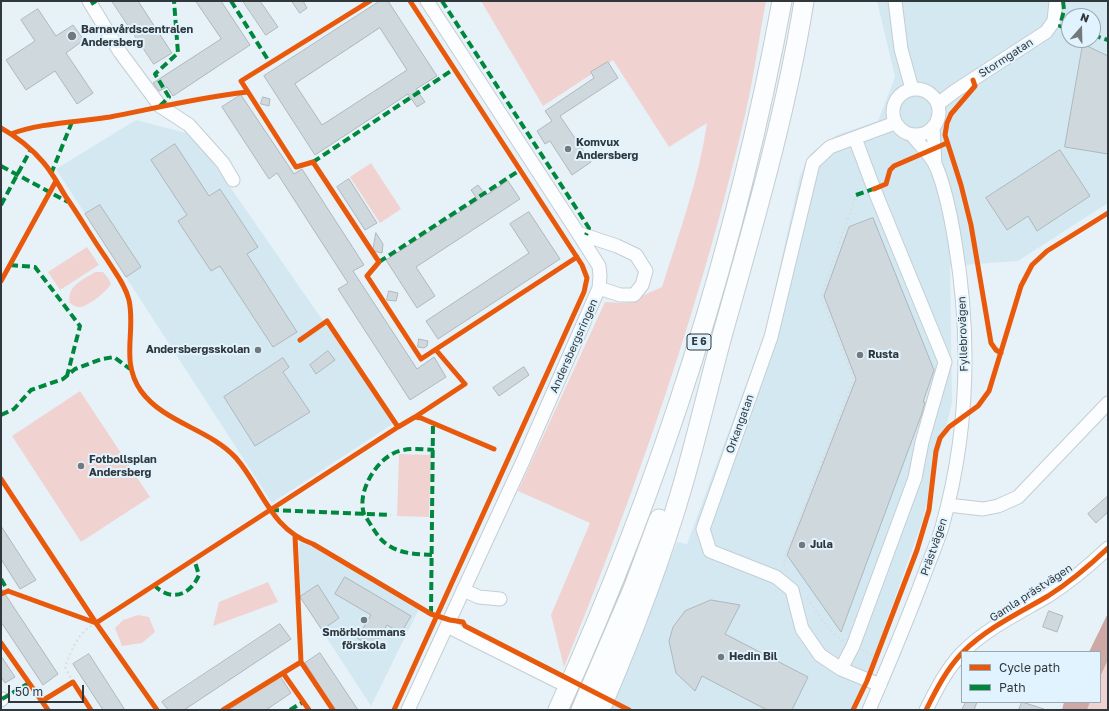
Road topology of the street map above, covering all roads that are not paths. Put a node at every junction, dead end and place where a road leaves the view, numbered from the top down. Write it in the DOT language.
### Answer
graph roads {
  1 [pos="89,1"];
  2 [pos="427,1"];
  3 [pos="782,1"];
  4 [pos="804,1"];
  5 [pos="894,1"];
  6 [pos="1056,1"];
  7 [pos="912,88"];
  8 [pos="938,104"];
  9 [pos="895,123"];
  10 [pos="933,127"];
  11 [pos="912,135"];
  12 [pos="855,138"];
  13 [pos="935,165"];
  14 [pos="233,180"];
  15 [pos="578,232"];
  16 [pos="599,288"];
  17 [pos="718,350"];
  18 [pos="1108,403"];
  19 [pos="948,505"];
  20 [pos="1108,548"];
  21 [pos="463,590"];
  22 [pos="500,599"];
  23 [pos="447,626"];
  24 [pos="965,651"];
  25 [pos="961,655"];
  26 [pos="841,669"];
  27 [pos="558,682"];
  28 [pos="880,685"];
  29 [pos="607,709"];
  30 [pos="408,710"];
  31 [pos="558,710"];
  32 [pos="581,710"];
  33 [pos="869,710"];
  34 [pos="926,710"];
  1 -- 14 [label="street"];
  2 -- 15 [label="street, Andersbergsringen"];
  3 -- 31 [label="highway, E 6"];
  4 -- 17 [label="highway, E 6"];
  5 -- 7 [label="street"];
  6 -- 8 [label="street, Stormgatan"];
  7 -- 8 [label="street"];
  7 -- 9 [label="street"];
  8 -- 10 [label="street, Fyllebrovägen"];
  9 -- 11 [label="street, Fyllebrovägen"];
  9 -- 12 [label="street, Orkangatan"];
  10 -- 11 [label="street"];
  10 -- 13 [label="street, Fyllebrovägen"];
  11 -- 13 [label="street, Fyllebrovägen"];
  12 -- 26 [label="street"];
  12 -- 26 [label="street, Orkangatan"];
  13 -- 19 [label="street, Fyllebrovägen"];
  15 -- 16 [label="street, Andersbergsringen"];
  15 -- 16 [label="street"];
  16 -- 21 [label="street, Andersbergsringen"];
  17 -- 29 [label="highway"];
  17 -- 32 [label="highway, E 6"];
  18 -- 19 [label="street, Prästvägen"];
  19 -- 28 [label="street, Prästvägen"];
  20 -- 24 [label="street, Gamla prästvägen"];
  21 -- 22 [label="street"];
  21 -- 23 [label="street, Andersbergsringen"];
  23 -- 27 [label="street"];
  23 -- 30 [label="street, Andersbergsringen"];
  25 -- 34 [label="street, Gamla prästvägen"];
  26 -- 28 [label="street, Orkangatan"];
  28 -- 33 [label="street, Prästvägen"];
}
